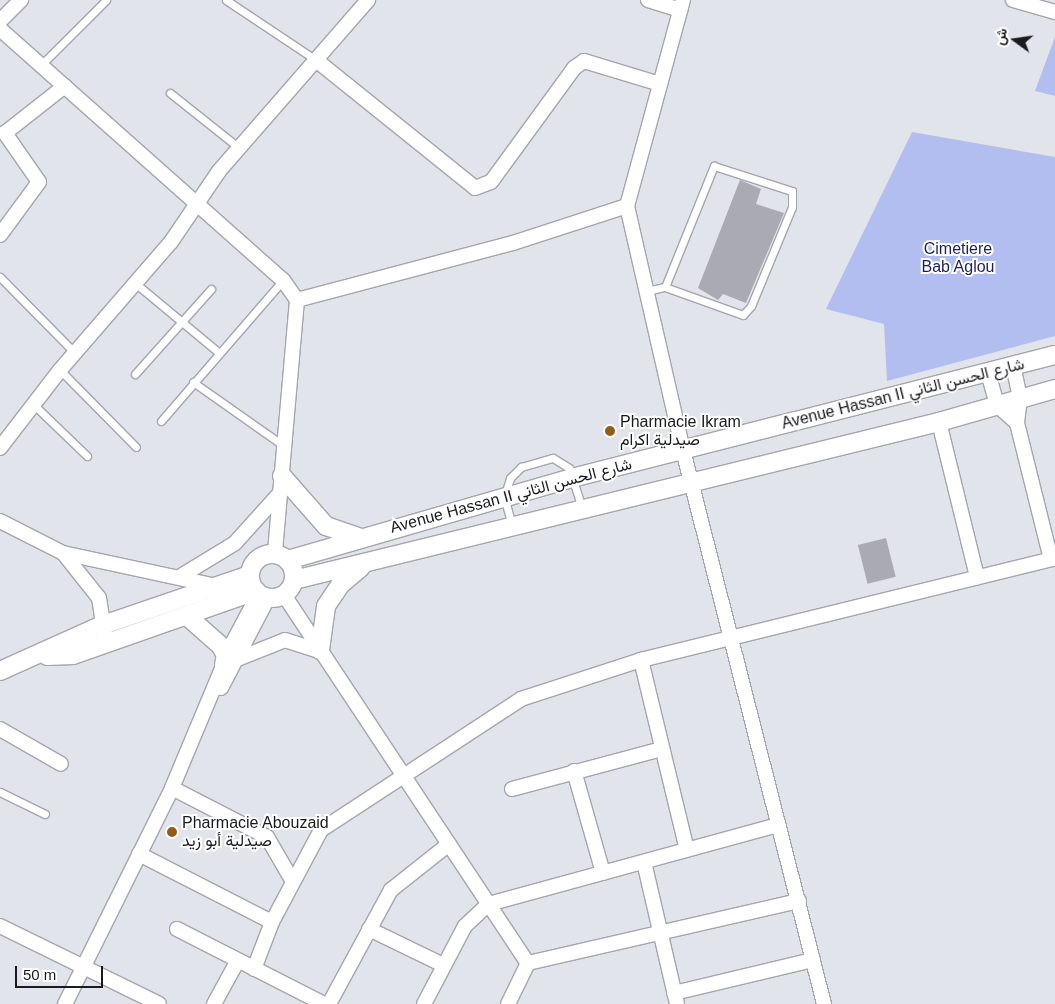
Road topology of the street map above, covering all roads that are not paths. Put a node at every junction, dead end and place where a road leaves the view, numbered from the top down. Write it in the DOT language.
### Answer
graph roads {
  1 [pos="21,0"];
  2 [pos="106,0"];
  3 [pos="226,0"];
  4 [pos="368,0"];
  5 [pos="648,0"];
  6 [pos="1013,0"];
  7 [pos="681,5"];
  8 [pos="1055,12"];
  9 [pos="0,21"];
  10 [pos="0,28"];
  11 [pos="316,60"];
  12 [pos="41,65"];
  13 [pos="660,84"];
  14 [pos="65,86"];
  15 [pos="170,93"];
  16 [pos="238,148"];
  17 [pos="198,202"];
  18 [pos="627,206"];
  19 [pos="0,235"];
  20 [pos="0,277"];
  21 [pos="283,280"];
  22 [pos="135,283"];
  23 [pos="665,287"];
  24 [pos="211,290"];
  25 [pos="647,291"];
  26 [pos="297,300"];
  27 [pos="184,321"];
  28 [pos="218,352"];
  29 [pos="75,353"];
  30 [pos="1055,355"];
  31 [pos="1013,365"];
  32 [pos="60,370"];
  33 [pos="988,373"];
  34 [pos="135,374"];
  35 [pos="193,382"];
  36 [pos="1055,389"];
  37 [pos="1020,398"];
  38 [pos="32,404"];
  39 [pos="997,405"];
  40 [pos="161,421"];
  41 [pos="939,422"];
  42 [pos="1017,423"];
  43 [pos="284,446"];
  44 [pos="136,447"];
  45 [pos="0,448"];
  46 [pos="683,450"];
  47 [pos="87,456"];
  48 [pos="572,478"];
  49 [pos="692,482"];
  50 [pos="281,484"];
  51 [pos="504,497"];
  52 [pos="583,511"];
  53 [pos="0,521"];
  54 [pos="513,528"];
  55 [pos="364,537"];
  56 [pos="63,554"];
  57 [pos="281,557"];
  58 [pos="1053,558"];
  59 [pos="363,566"];
  60 [pos="181,576"];
  61 [pos="977,577"];
  62 [pos="294,580"];
  63 [pos="215,586"];
  64 [pos="264,591"];
  65 [pos="188,616"];
  66 [pos="103,634"];
  67 [pos="731,640"];
  68 [pos="322,653"];
  69 [pos="641,660"];
  70 [pos="232,662"];
  71 [pos="0,671"];
  72 [pos="0,729"];
  73 [pos="661,749"];
  74 [pos="61,764"];
  75 [pos="574,770"];
  76 [pos="404,776"];
  77 [pos="172,788"];
  78 [pos="512,789"];
  79 [pos="0,792"];
  80 [pos="45,814"];
  81 [pos="778,825"];
  82 [pos="449,844"];
  83 [pos="687,850"];
  84 [pos="139,854"];
  85 [pos="644,862"];
  86 [pos="603,873"];
  87 [pos="292,880"];
  88 [pos="799,901"];
  89 [pos="489,904"];
  90 [pos="272,922"];
  91 [pos="0,926"];
  92 [pos="177,929"];
  93 [pos="368,929"];
  94 [pos="660,933"];
  95 [pos="813,960"];
  96 [pos="237,962"];
  97 [pos="528,963"];
  98 [pos="443,965"];
  99 [pos="83,968"];
  100 [pos="254,969"];
  101 [pos="676,998"];
  102 [pos="65,1004"];
  103 [pos="159,1004"];
  104 [pos="214,1004"];
  105 [pos="324,1004"];
  106 [pos="329,1004"];
  107 [pos="424,1004"];
  108 [pos="508,1004"];
  109 [pos="824,1004"];
  1 -- 9 [label="street"];
  2 -- 12 [label="lane"];
  3 -- 11 [label="lane"];
  4 -- 11 [label="street"];
  5 -- 7 [label="street"];
  6 -- 8 [label="street"];
  7 -- 13 [label="street"];
  10 -- 12 [label="street"];
  11 -- 13 [label="street"];
  11 -- 16 [label="street"];
  12 -- 14 [label="street"];
  13 -- 18 [label="street"];
  14 -- 17 [label="street"];
  14 -- 19 [label="street"];
  15 -- 16 [label="lane"];
  16 -- 17 [label="street"];
  17 -- 21 [label="street"];
  17 -- 22 [label="street"];
  18 -- 25 [label="street"];
  18 -- 26 [label="street"];
  20 -- 29 [label="lane"];
  21 -- 26 [label="street"];
  21 -- 28 [label="lane"];
  22 -- 27 [label="lane"];
  22 -- 29 [label="street"];
  23 -- 23 [label="lane"];
  23 -- 25 [label="lane"];
  24 -- 27 [label="lane"];
  25 -- 46 [label="street"];
  26 -- 43 [label="street"];
  27 -- 28 [label="lane"];
  27 -- 34 [label="lane"];
  28 -- 35 [label="lane"];
  29 -- 32 [label="street"];
  30 -- 31 [label="street, Avenue Hassan II شارع الحسن الثاني"];
  31 -- 33 [label="street, Avenue Hassan II شارع الحسن الثاني"];
  31 -- 37 [label="street"];
  32 -- 38 [label="street"];
  32 -- 44 [label="lane"];
  33 -- 39 [label="street"];
  33 -- 46 [label="street, Avenue Hassan II شارع الحسن الثاني"];
  35 -- 40 [label="lane"];
  35 -- 43 [label="lane"];
  36 -- 37 [label="street, Avenue Hassan II شارع الحسن الثاني"];
  37 -- 39 [label="street, Avenue Hassan II شارع الحسن الثاني"];
  37 -- 42 [label="street"];
  38 -- 45 [label="street"];
  38 -- 47 [label="lane"];
  39 -- 41 [label="street, Avenue Hassan II شارع الحسن الثاني"];
  39 -- 42 [label="street"];
  41 -- 49 [label="street, Avenue Hassan II شارع الحسن الثاني"];
  41 -- 61 [label="street"];
  42 -- 58 [label="street"];
  43 -- 50 [label="street"];
  46 -- 48 [label="street, Avenue Hassan II شارع الحسن الثاني"];
  46 -- 49 [label="street"];
  48 -- 51 [label="street, Avenue Hassan II شارع الحسن الثاني"];
  48 -- 51 [label="lane"];
  48 -- 52 [label="lane"];
  49 -- 52 [label="street, Avenue Hassan II شارع الحسن الثاني"];
  49 -- 67 [label="street"];
  50 -- 55 [label="street"];
  50 -- 57 [label="street"];
  50 -- 60 [label="street"];
  51 -- 54 [label="lane"];
  51 -- 55 [label="street, Avenue Hassan II شارع الحسن الثاني"];
  52 -- 54 [label="street, Avenue Hassan II شارع الحسن الثاني"];
  53 -- 56 [label="street"];
  54 -- 59 [label="street, Avenue Hassan II شارع الحسن الثاني"];
  55 -- 57 [label="street, Avenue Hassan II شارع الحسن الثاني"];
  56 -- 60 [label="street"];
  56 -- 66 [label="street"];
  57 -- 62 [label="street"];
  57 -- 64 [label="street, Avenue Hassan II شارع الحسن الثاني"];
  58 -- 61 [label="street"];
  59 -- 62 [label="street, Avenue Hassan II شارع الحسن الثاني"];
  59 -- 68 [label="street"];
  60 -- 63 [label="street"];
  61 -- 67 [label="street"];
  62 -- 64 [label="street"];
  63 -- 64 [label="street"];
  63 -- 66 [label="street"];
  64 -- 65 [label="street"];
  64 -- 68 [label="street"];
  64 -- 70 [label="street"];
  65 -- 66 [label="street"];
  65 -- 70 [label="street"];
  66 -- 71 [label="street"];
  67 -- 69 [label="street"];
  67 -- 81 [label="street"];
  68 -- 70 [label="street"];
  68 -- 76 [label="street"];
  69 -- 73 [label="street"];
  69 -- 76 [label="street"];
  70 -- 77 [label="street"];
  72 -- 74 [label="street"];
  73 -- 75 [label="street"];
  73 -- 83 [label="street"];
  75 -- 78 [label="street"];
  75 -- 86 [label="street"];
  76 -- 82 [label="street"];
  76 -- 87 [label="street"];
  77 -- 84 [label="street"];
  77 -- 87 [label="street"];
  79 -- 80 [label="lane"];
  81 -- 83 [label="street"];
  81 -- 88 [label="street"];
  82 -- 89 [label="street"];
  82 -- 93 [label="street"];
  83 -- 85 [label="street"];
  84 -- 90 [label="street"];
  84 -- 99 [label="street"];
  85 -- 86 [label="street"];
  85 -- 94 [label="street"];
  86 -- 89 [label="street"];
  87 -- 90 [label="street"];
  88 -- 94 [label="street"];
  88 -- 95 [label="street"];
  89 -- 97 [label="street"];
  89 -- 98 [label="street"];
  90 -- 100 [label="street"];
  91 -- 99 [label="street"];
  92 -- 96 [label="street"];
  93 -- 98 [label="street"];
  93 -- 106 [label="street"];
  94 -- 97 [label="street"];
  94 -- 101 [label="street"];
  95 -- 101 [label="street"];
  95 -- 109 [label="street"];
  96 -- 100 [label="street"];
  96 -- 104 [label="street"];
  97 -- 108 [label="street"];
  98 -- 107 [label="street"];
  99 -- 102 [label="street"];
  99 -- 103 [label="street"];
  100 -- 105 [label="street"];
}
